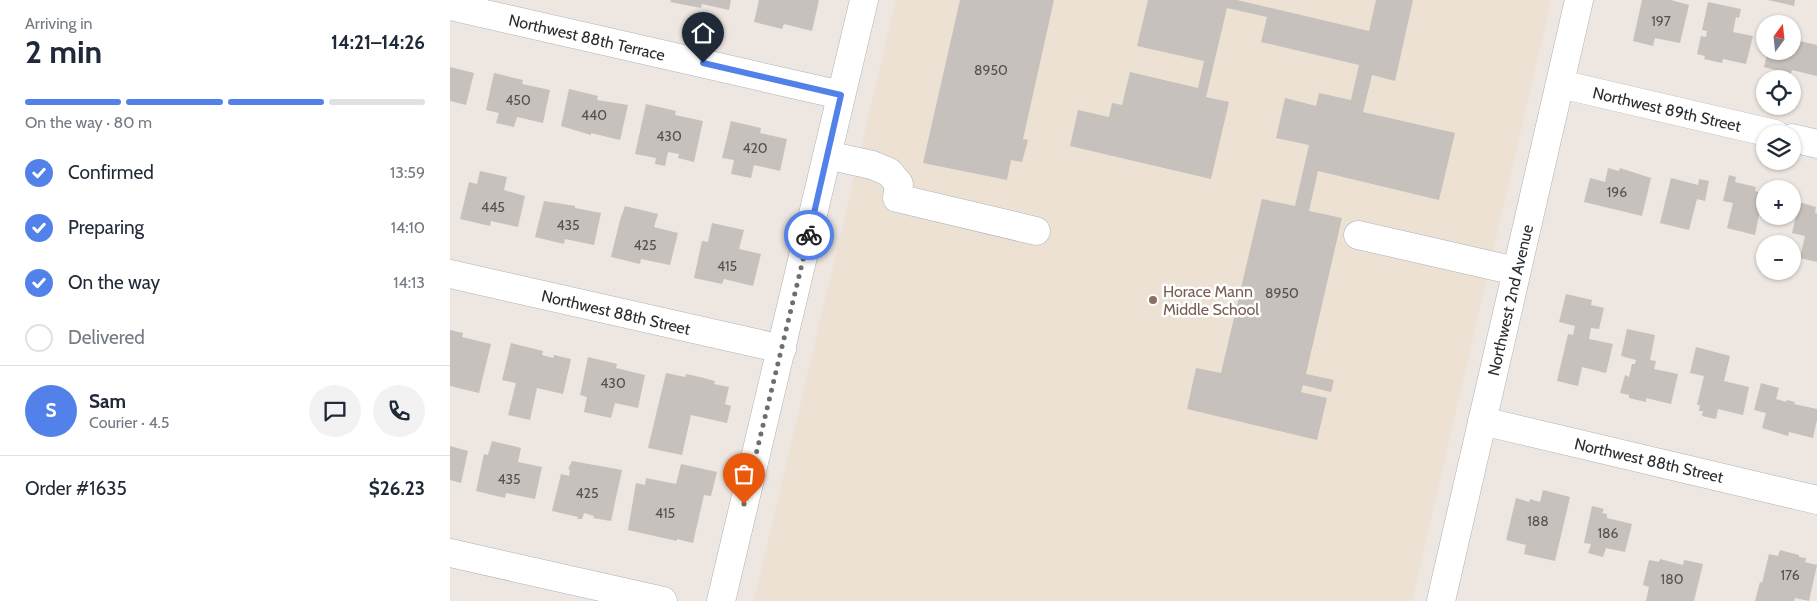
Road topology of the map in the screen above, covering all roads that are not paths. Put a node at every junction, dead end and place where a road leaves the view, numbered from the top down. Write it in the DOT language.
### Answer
graph roads {
  1 [pos="864,0"];
  2 [pos="1579,0"];
  3 [pos="450,6"];
  4 [pos="1560,84"];
  5 [pos="841,95"];
  6 [pos="1756,130"];
  7 [pos="1801,140"];
  8 [pos="1817,144"];
  9 [pos="827,156"];
  10 [pos="1036,231"];
  11 [pos="1358,235"];
  12 [pos="1516,271"];
  13 [pos="450,274"];
  14 [pos="782,349"];
  15 [pos="1482,421"];
  16 [pos="1817,500"];
  17 [pos="450,553"];
  18 [pos="663,601"];
  19 [pos="721,601"];
  20 [pos="1441,601"];
  1 -- 5 [label="street"];
  2 -- 4 [label="street, Northwest 2nd Avenue"];
  3 -- 5 [label="street, Northwest 88th Terrace"];
  4 -- 6 [label="street, Northwest 89th Street"];
  4 -- 12 [label="street, Northwest 2nd Avenue"];
  5 -- 9 [label="street"];
  7 -- 8 [label="street"];
  9 -- 10 [label="street"];
  9 -- 14 [label="street"];
  11 -- 12 [label="street"];
  12 -- 15 [label="street, Northwest 2nd Avenue"];
  13 -- 14 [label="street, Northwest 88th Street"];
  14 -- 19 [label="street"];
  15 -- 16 [label="street, Northwest 88th Street"];
  15 -- 20 [label="street, Northwest 2nd Avenue"];
  17 -- 18 [label="street"];
}
